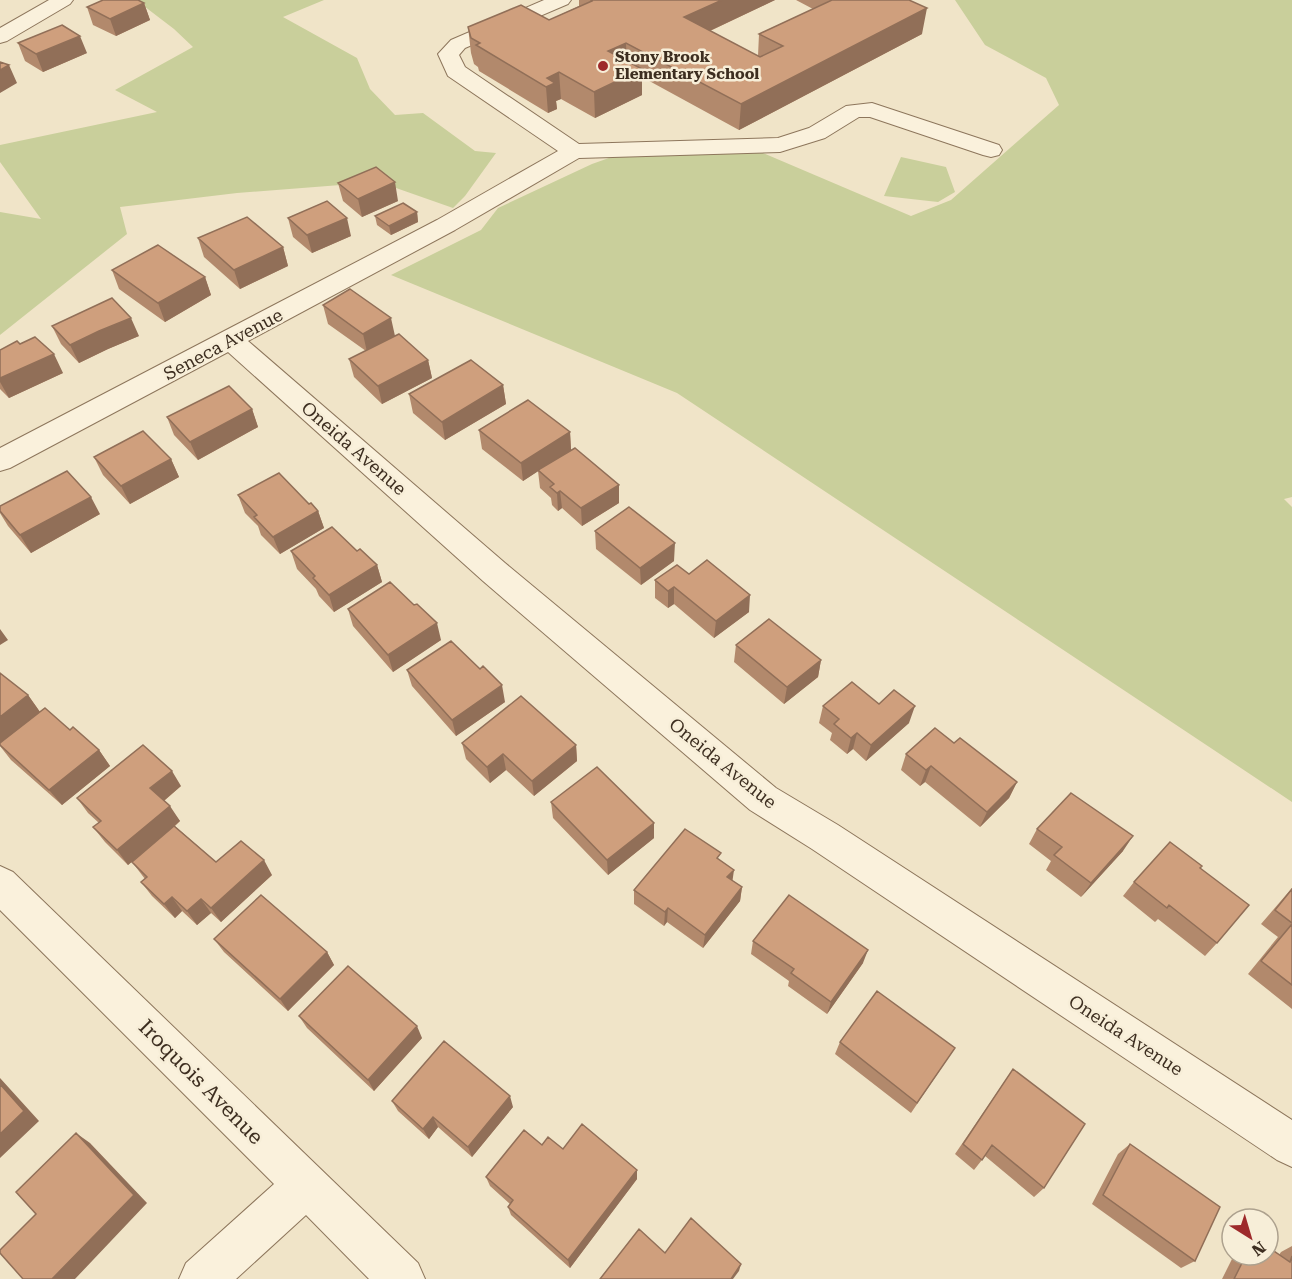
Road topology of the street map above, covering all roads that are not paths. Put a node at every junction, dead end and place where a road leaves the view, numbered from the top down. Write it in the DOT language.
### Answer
graph roads {
  1 [pos="63,0"];
  2 [pos="561,0"];
  3 [pos="0,37"];
  4 [pos="991,150"];
  5 [pos="574,151"];
  6 [pos="231,340"];
  7 [pos="0,461"];
  8 [pos="0,884"];
  9 [pos="1292,1145"];
  10 [pos="306,1185"];
  11 [pos="202,1279"];
  12 [pos="402,1279"];
  1 -- 3 [label="street"];
  2 -- 5 [label="street"];
  4 -- 5 [label="street"];
  5 -- 6 [label="street, Seneca Avenue"];
  6 -- 7 [label="street, Seneca Avenue"];
  6 -- 9 [label="street, Oneida Avenue"];
  8 -- 10 [label="street, Iroquois Avenue"];
  10 -- 11 [label="street"];
  10 -- 12 [label="street, Iroquois Avenue"];
}
